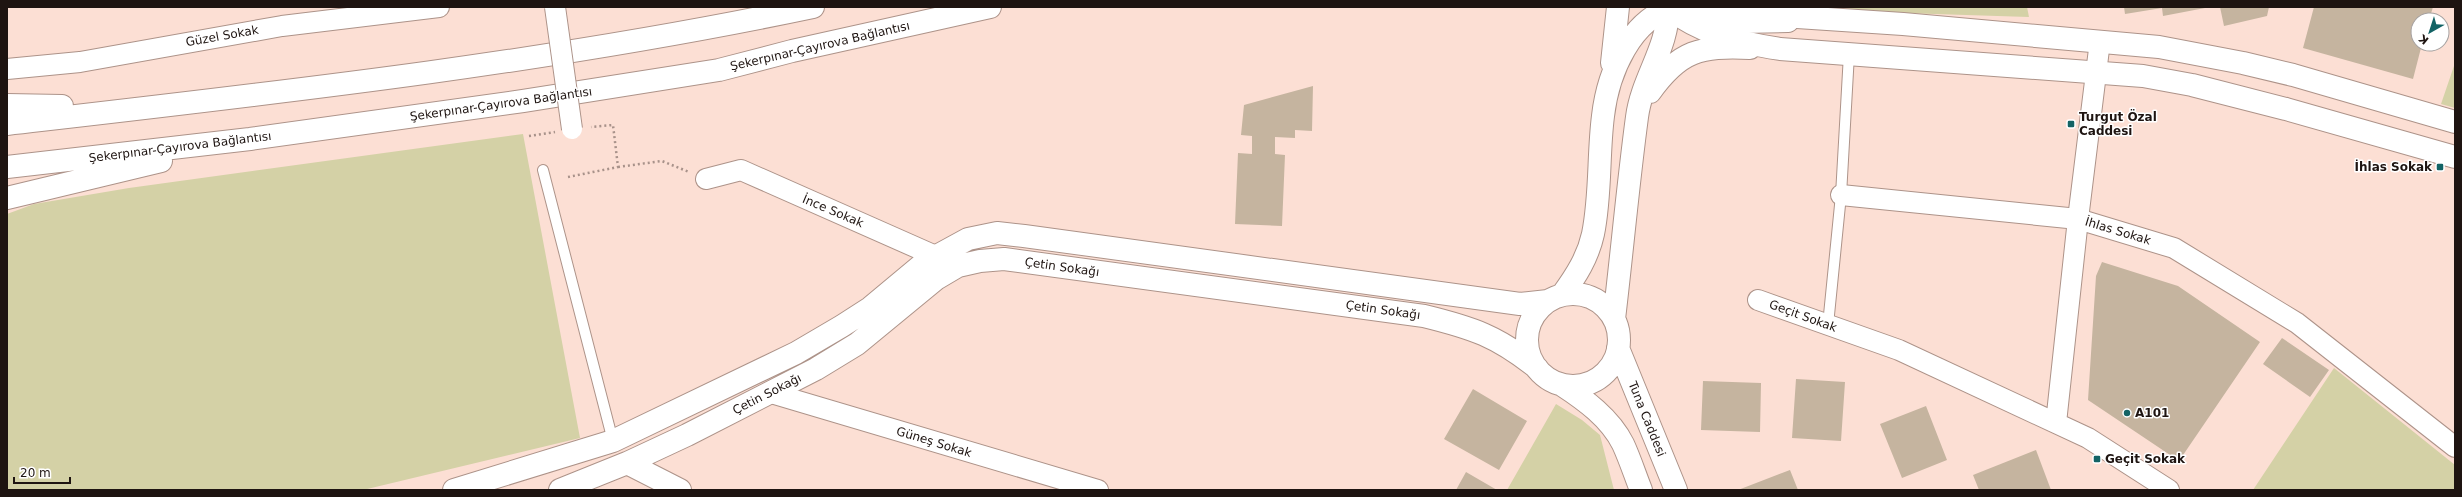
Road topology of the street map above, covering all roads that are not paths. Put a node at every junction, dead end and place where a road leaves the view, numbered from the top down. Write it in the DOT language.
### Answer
graph roads {
  1 [pos="438,7"];
  2 [pos="555,7"];
  3 [pos="813,7"];
  4 [pos="990,7"];
  5 [pos="1618,7"];
  6 [pos="1673,7"];
  7 [pos="1729,7"];
  8 [pos="1811,19"];
  9 [pos="2100,41"];
  10 [pos="1780,49"];
  11 [pos="1849,54"];
  12 [pos="7,69"];
  13 [pos="2096,72"];
  14 [pos="1606,99"];
  15 [pos="7,105"];
  16 [pos="163,106"];
  17 [pos="2455,122"];
  18 [pos="7,124"];
  19 [pos="572,129"];
  20 [pos="1636,137"];
  21 [pos="250,139"];
  22 [pos="2455,157"];
  23 [pos="7,167"];
  24 [pos="543,170"];
  25 [pos="706,179"];
  26 [pos="1840,195"];
  27 [pos="7,198"];
  28 [pos="2078,219"];
  29 [pos="936,256"];
  30 [pos="958,266"];
  31 [pos="1555,298"];
  32 [pos="1758,300"];
  33 [pos="1614,319"];
  34 [pos="1828,325"];
  35 [pos="1618,348"];
  36 [pos="1536,368"];
  37 [pos="1562,385"];
  38 [pos="771,393"];
  39 [pos="2056,423"];
  40 [pos="613,440"];
  41 [pos="2455,447"];
  42 [pos="627,463"];
  43 [pos="454,490"];
  44 [pos="560,490"];
  45 [pos="680,490"];
  46 [pos="1098,490"];
  47 [pos="1641,490"];
  48 [pos="1676,490"];
  49 [pos="2169,490"];
  1 -- 12 [label="street, Güzel Sokak"];
  2 -- 19 [label="street, bridge"];
  3 -- 16 [label="main road"];
  4 -- 21 [label="main road, Şekerpınar-Çayırova Bağlantısı"];
  5 -- 14 [label="main road"];
  6 -- 8 [label="main road"];
  6 -- 10 [label="main road"];
  6 -- 14 [label="main road"];
  6 -- 20 [label="main road"];
  7 -- 8 [label="main road"];
  8 -- 9 [label="main road"];
  9 -- 13 [label="street"];
  9 -- 17 [label="main road"];
  10 -- 11 [label="main road"];
  10 -- 20 [label="main road"];
  11 -- 13 [label="main road"];
  11 -- 26 [label="lane"];
  13 -- 22 [label="main road"];
  13 -- 28 [label="street"];
  14 -- 31 [label="main road"];
  15 -- 16 [label="main road"];
  16 -- 18 [label="main road"];
  20 -- 33 [label="main road"];
  21 -- 23 [label="main road, Şekerpınar-Çayırova Bağlantısı"];
  21 -- 27 [label="main road"];
  24 -- 40 [label="lane"];
  25 -- 29 [label="street, İnce Sokak"];
  26 -- 28 [label="street, İhlas Sokak"];
  26 -- 34 [label="lane"];
  28 -- 39 [label="street"];
  28 -- 41 [label="street, İhlas Sokak"];
  29 -- 30 [label="street, İnce Sokak"];
  29 -- 31 [label="main road"];
  29 -- 40 [label="main road"];
  30 -- 36 [label="main road, Çetin Sokağı"];
  30 -- 38 [label="main road, Çetin Sokağı"];
  31 -- 33 [label="main road"];
  31 -- 36 [label="main road"];
  32 -- 34 [label="street, Geçit Sokak"];
  33 -- 35 [label="main road"];
  34 -- 39 [label="street, Geçit Sokak"];
  35 -- 37 [label="main road"];
  35 -- 48 [label="main road, Tuna Caddesi"];
  36 -- 37 [label="main road"];
  37 -- 47 [label="main road"];
  38 -- 42 [label="main road, Çetin Sokağı"];
  38 -- 46 [label="street, Güneş Sokak"];
  39 -- 49 [label="street, Geçit Sokak"];
  40 -- 43 [label="main road"];
  42 -- 44 [label="main road, Çetin Sokağı"];
  42 -- 45 [label="main road"];
}
